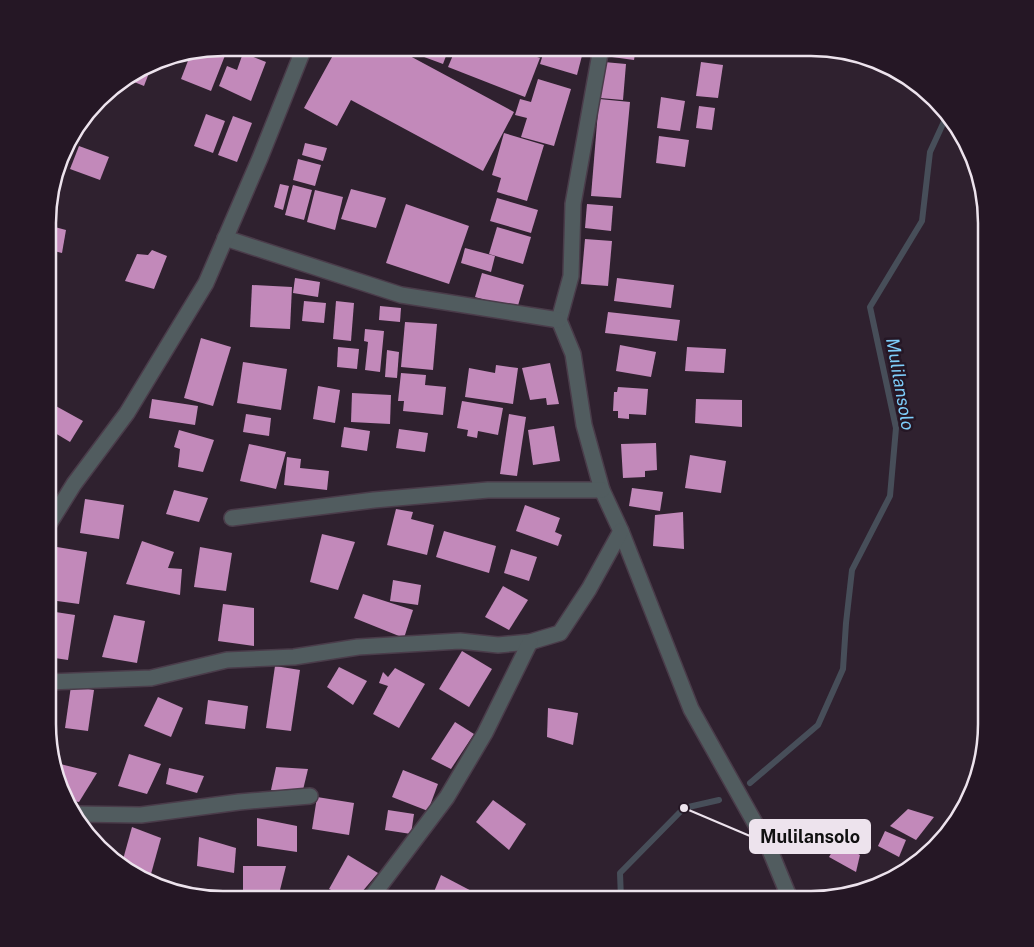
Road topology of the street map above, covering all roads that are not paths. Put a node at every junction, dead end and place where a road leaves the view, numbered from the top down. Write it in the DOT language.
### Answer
graph roads {
  1 [pos="300,57"];
  2 [pos="599,57"];
  3 [pos="226,238"];
  4 [pos="559,320"];
  5 [pos="602,490"];
  6 [pos="57,512"];
  7 [pos="232,518"];
  8 [pos="621,531"];
  9 [pos="530,642"];
  10 [pos="57,682"];
  11 [pos="310,796"];
  12 [pos="84,814"];
  13 [pos="786,890"];
  14 [pos="376,891"];
  1 -- 3 [label="street"];
  2 -- 4 [label="street"];
  3 -- 4 [label="street"];
  3 -- 6 [label="street"];
  4 -- 5 [label="street"];
  5 -- 7 [label="street"];
  5 -- 8 [label="street"];
  8 -- 9 [label="street"];
  8 -- 13 [label="street"];
  9 -- 10 [label="street"];
  9 -- 14 [label="street"];
  11 -- 12 [label="street"];
}
